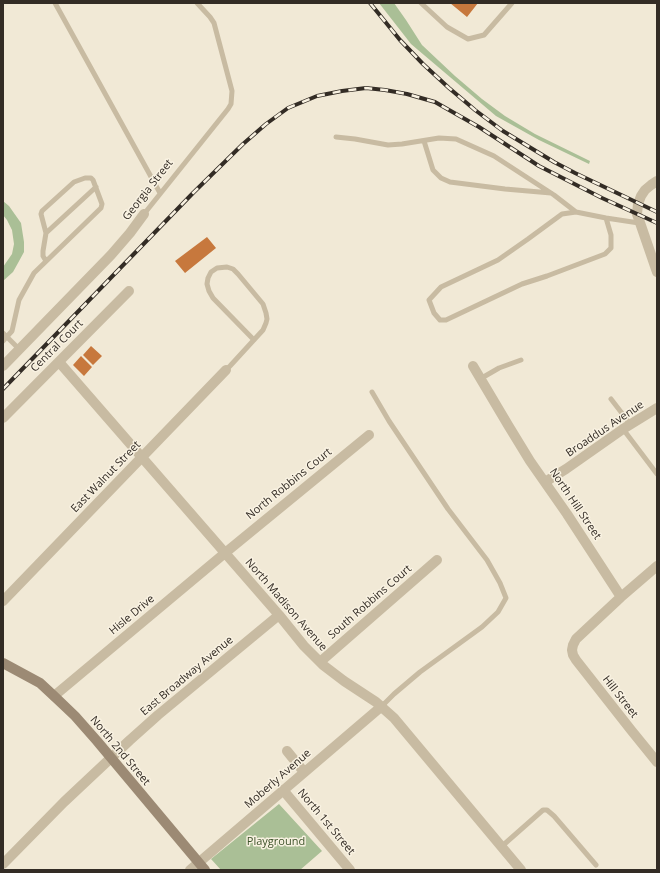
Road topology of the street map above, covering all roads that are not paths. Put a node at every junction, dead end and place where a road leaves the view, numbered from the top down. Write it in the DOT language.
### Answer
graph roads {
  1 [pos="54,3"];
  2 [pos="197,3"];
  3 [pos="421,3"];
  4 [pos="512,3"];
  5 [pos="336,137"];
  6 [pos="424,141"];
  7 [pos="657,181"];
  8 [pos="96,187"];
  9 [pos="160,193"];
  10 [pos="552,193"];
  11 [pos="576,212"];
  12 [pos="144,214"];
  13 [pos="606,218"];
  14 [pos="639,223"];
  15 [pos="46,233"];
  16 [pos="46,261"];
  17 [pos="657,272"];
  18 [pos="128,291"];
  19 [pos="4,337"];
  20 [pos="254,340"];
  21 [pos="19,349"];
  22 [pos="521,360"];
  23 [pos="59,362"];
  24 [pos="3,366"];
  25 [pos="473,366"];
  26 [pos="226,370"];
  27 [pos="480,379"];
  28 [pos="372,392"];
  29 [pos="611,399"];
  30 [pos="657,408"];
  31 [pos="3,418"];
  32 [pos="627,427"];
  33 [pos="369,435"];
  34 [pos="142,457"];
  35 [pos="657,474"];
  36 [pos="545,482"];
  37 [pos="225,553"];
  38 [pos="437,560"];
  39 [pos="657,566"];
  40 [pos="621,597"];
  41 [pos="3,601"];
  42 [pos="279,615"];
  43 [pos="3,662"];
  44 [pos="320,662"];
  45 [pos="54,696"];
  46 [pos="382,706"];
  47 [pos="287,751"];
  48 [pos="111,758"];
  49 [pos="657,762"];
  50 [pos="304,772"];
  51 [pos="283,790"];
  52 [pos="501,847"];
  53 [pos="3,864"];
  54 [pos="596,865"];
  55 [pos="202,866"];
  56 [pos="190,870"];
  57 [pos="350,870"];
  58 [pos="521,870"];
  1 -- 9 [label="lane"];
  2 -- 9 [label="lane, Georgia Street"];
  3 -- 4 [label="lane"];
  5 -- 6 [label="lane"];
  6 -- 10 [label="lane"];
  6 -- 10 [label="lane"];
  7 -- 14 [label="street"];
  8 -- 15 [label="lane"];
  8 -- 15 [label="lane"];
  8 -- 16 [label="lane"];
  9 -- 12 [label="lane, Georgia Street"];
  10 -- 11 [label="lane"];
  11 -- 13 [label="lane"];
  11 -- 13 [label="lane"];
  12 -- 21 [label="street, Georgia Street"];
  13 -- 14 [label="lane"];
  14 -- 17 [label="street"];
  15 -- 16 [label="lane"];
  16 -- 19 [label="lane"];
  18 -- 23 [label="street, Central Court"];
  19 -- 21 [label="lane"];
  20 -- 20 [label="lane"];
  20 -- 26 [label="lane"];
  21 -- 24 [label="street, Georgia Street"];
  22 -- 27 [label="lane"];
  23 -- 31 [label="street, Central Court"];
  23 -- 34 [label="street, North Madison Avenue"];
  25 -- 27 [label="street, North Hill Street"];
  26 -- 34 [label="street, East Walnut Street"];
  27 -- 36 [label="street, North Hill Street"];
  28 -- 46 [label="lane"];
  29 -- 32 [label="lane"];
  30 -- 32 [label="street, Broaddus Avenue"];
  32 -- 35 [label="lane"];
  32 -- 36 [label="street, Broaddus Avenue"];
  33 -- 37 [label="street, North Robbins Court"];
  34 -- 37 [label="street, North Madison Avenue"];
  34 -- 41 [label="street, East Walnut Street"];
  36 -- 40 [label="street, North Hill Street"];
  37 -- 42 [label="street, North Madison Avenue"];
  37 -- 45 [label="street, Hisle Drive"];
  38 -- 44 [label="street, South Robbins Court"];
  39 -- 40 [label="street"];
  40 -- 49 [label="street, Hill Street"];
  42 -- 44 [label="street, North Madison Avenue"];
  42 -- 48 [label="street, East Broadway Avenue"];
  43 -- 45 [label="main road, North 2nd Street"];
  44 -- 46 [label="street, North Madison Avenue"];
  45 -- 48 [label="main road, North 2nd Street"];
  46 -- 50 [label="street, Moberly Avenue"];
  46 -- 52 [label="street, North Madison Avenue"];
  47 -- 50 [label="street"];
  48 -- 53 [label="street, East Broadway Avenue"];
  48 -- 55 [label="main road, North 2nd Street"];
  50 -- 51 [label="street, Moberly Avenue"];
  51 -- 55 [label="street, Moberly Avenue"];
  51 -- 57 [label="street, North 1st Street"];
  52 -- 54 [label="lane"];
  52 -- 58 [label="street, North Madison Avenue"];
  55 -- 56 [label="street, Moberly Avenue"];
}
